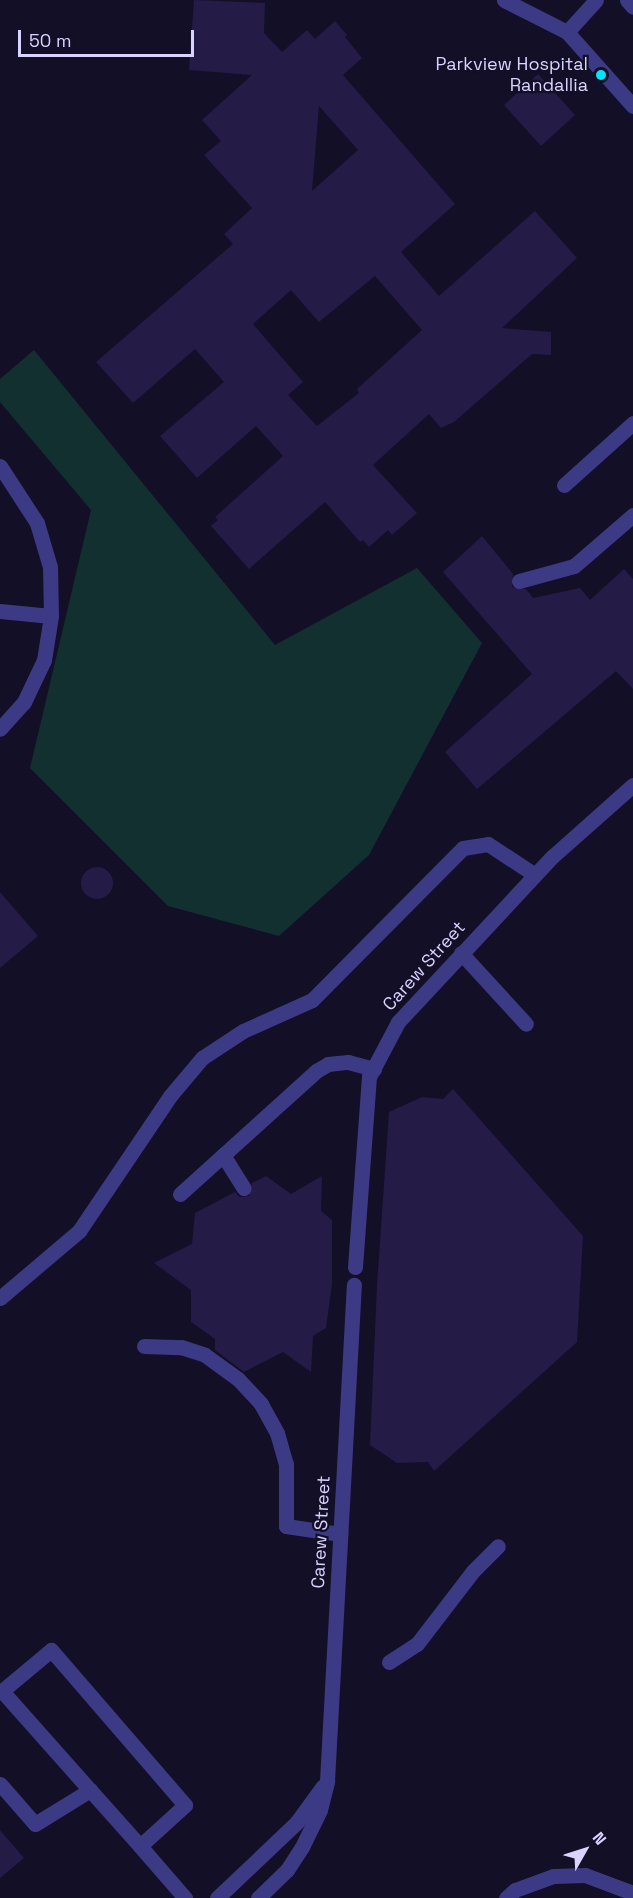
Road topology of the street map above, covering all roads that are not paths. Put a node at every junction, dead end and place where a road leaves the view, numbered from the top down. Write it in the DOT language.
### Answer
graph roads {
  1 [pos="504,0"];
  2 [pos="596,0"];
  3 [pos="627,0"];
  4 [pos="633,7"];
  5 [pos="567,32"];
  6 [pos="633,106"];
  7 [pos="633,423"];
  8 [pos="0,466"];
  9 [pos="564,485"];
  10 [pos="633,515"];
  11 [pos="519,581"];
  12 [pos="0,611"];
  13 [pos="51,616"];
  14 [pos="0,729"];
  15 [pos="633,785"];
  16 [pos="535,875"];
  17 [pos="461,953"];
  18 [pos="526,1024"];
  19 [pos="374,1069"];
  20 [pos="223,1155"];
  21 [pos="244,1188"];
  22 [pos="180,1194"];
  23 [pos="355,1267"];
  24 [pos="354,1285"];
  25 [pos="0,1298"];
  26 [pos="144,1346"];
  27 [pos="340,1534"];
  28 [pos="498,1546"];
  29 [pos="389,1662"];
  30 [pos="1,1692"];
  31 [pos="327,1781"];
  32 [pos="0,1784"];
  33 [pos="90,1790"];
  34 [pos="140,1846"];
  35 [pos="633,1893"];
  36 [pos="185,1898"];
  37 [pos="217,1898"];
  38 [pos="258,1898"];
  39 [pos="506,1898"];
  1 -- 5 [label="street"];
  2 -- 5 [label="street"];
  3 -- 4 [label="street"];
  5 -- 6 [label="street"];
  7 -- 9 [label="street"];
  8 -- 13 [label="street"];
  10 -- 11 [label="street"];
  12 -- 13 [label="street"];
  13 -- 14 [label="street"];
  15 -- 16 [label="street, Carew Street"];
  16 -- 17 [label="street, Carew Street"];
  16 -- 25 [label="street"];
  17 -- 18 [label="street"];
  17 -- 19 [label="street, Carew Street"];
  19 -- 20 [label="street"];
  19 -- 23 [label="street, Carew Street"];
  20 -- 21 [label="street"];
  20 -- 22 [label="street"];
  24 -- 27 [label="street, Carew Street"];
  26 -- 27 [label="street"];
  27 -- 31 [label="street, Carew Street"];
  28 -- 29 [label="street"];
  30 -- 33 [label="street"];
  30 -- 34 [label="street"];
  31 -- 37 [label="street"];
  31 -- 38 [label="street, Carew Street"];
  32 -- 33 [label="street"];
  33 -- 34 [label="street"];
  34 -- 36 [label="street"];
  35 -- 39 [label="street"];
}
